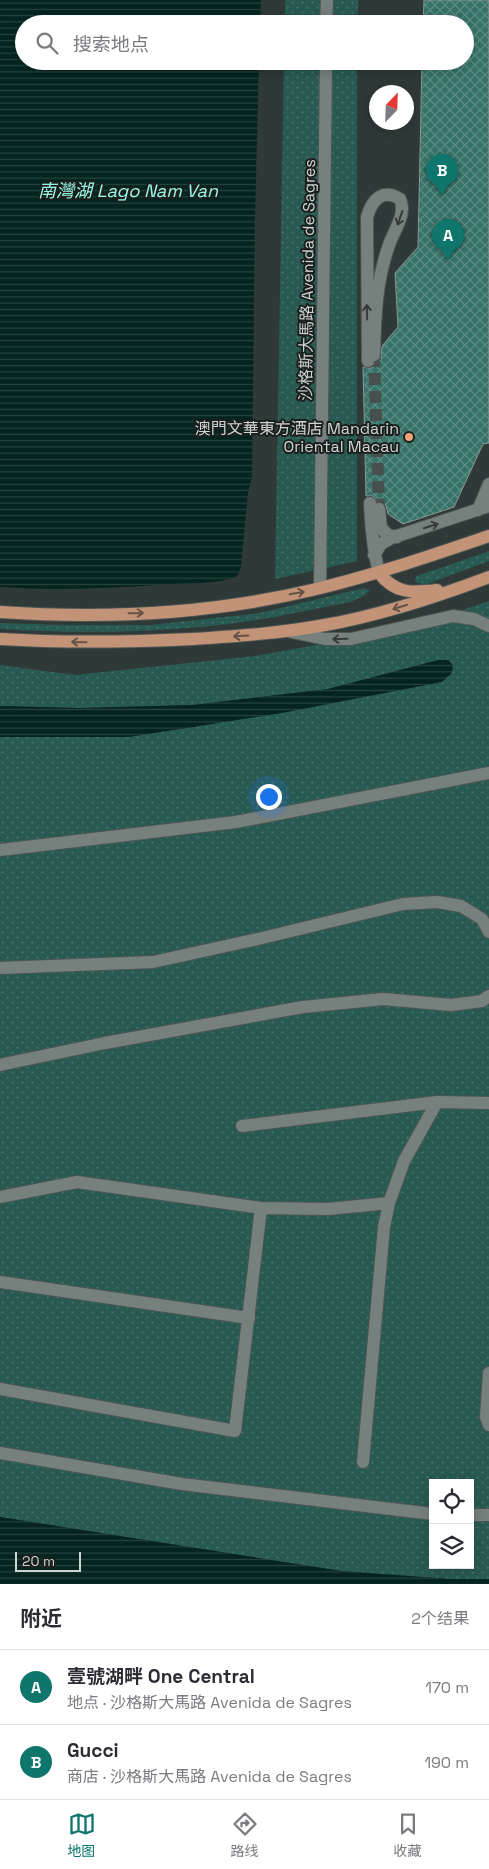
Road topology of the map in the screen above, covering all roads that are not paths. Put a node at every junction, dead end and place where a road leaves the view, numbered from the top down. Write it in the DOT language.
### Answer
graph roads {
  1 [pos="327,0"];
  2 [pos="326,15"];
  3 [pos="326,70"];
  4 [pos="371,358"];
  5 [pos="489,484"];
  6 [pos="483,508"];
  7 [pos="489,536"];
  8 [pos="396,537"];
  9 [pos="374,555"];
  10 [pos="379,573"];
  11 [pos="489,577"];
  12 [pos="463,586"];
  13 [pos="320,588"];
  14 [pos="0,612"];
  15 [pos="489,626"];
  16 [pos="286,631"];
  17 [pos="0,639"];
  18 [pos="489,773"];
  19 [pos="0,850"];
  20 [pos="489,932"];
  21 [pos="0,968"];
  22 [pos="489,996"];
  23 [pos="0,1065"];
  24 [pos="437,1102"];
  25 [pos="489,1103"];
  26 [pos="242,1126"];
  27 [pos="0,1198"];
  28 [pos="389,1203"];
  29 [pos="261,1208"];
  30 [pos="0,1282"];
  31 [pos="248,1318"];
  32 [pos="489,1373"];
  33 [pos="0,1389"];
  34 [pos="489,1425"];
  35 [pos="0,1453"];
  36 [pos="364,1462"];
  37 [pos="429,1514"];
  38 [pos="474,1515"];
  39 [pos="489,1515"];
  1 -- 2 [label="street"];
  3 -- 13 [label="street, 沙格斯大馬路 Avenida de Sagres"];
  4 -- 4 [label="street, one-way"];
  5 -- 6 [label="street"];
  8 -- 6 [label="street, one-way"];
  7 -- 10 [label="main road"];
  8 -- 9 [label="street"];
  8 -- 9 [label="street"];
  9 -- 10 [label="street"];
  10 -- 12 [label="main road"];
  10 -- 13 [label="main road"];
  11 -- 12 [label="main road"];
  12 -- 16 [label="main road, one-way"];
  14 -- 13 [label="main road, one-way"];
  15 -- 16 [label="street, one-way"];
  16 -- 17 [label="main road, one-way"];
  18 -- 19 [label="street"];
  20 -- 21 [label="street"];
  22 -- 23 [label="street"];
  24 -- 25 [label="street"];
  24 -- 26 [label="street"];
  24 -- 28 [label="street"];
  27 -- 29 [label="street"];
  28 -- 29 [label="street"];
  28 -- 36 [label="street"];
  29 -- 31 [label="street"];
  30 -- 31 [label="street"];
  31 -- 33 [label="street"];
  32 -- 34 [label="street"];
  35 -- 37 [label="street"];
  38 -- 39 [label="street"];
}
